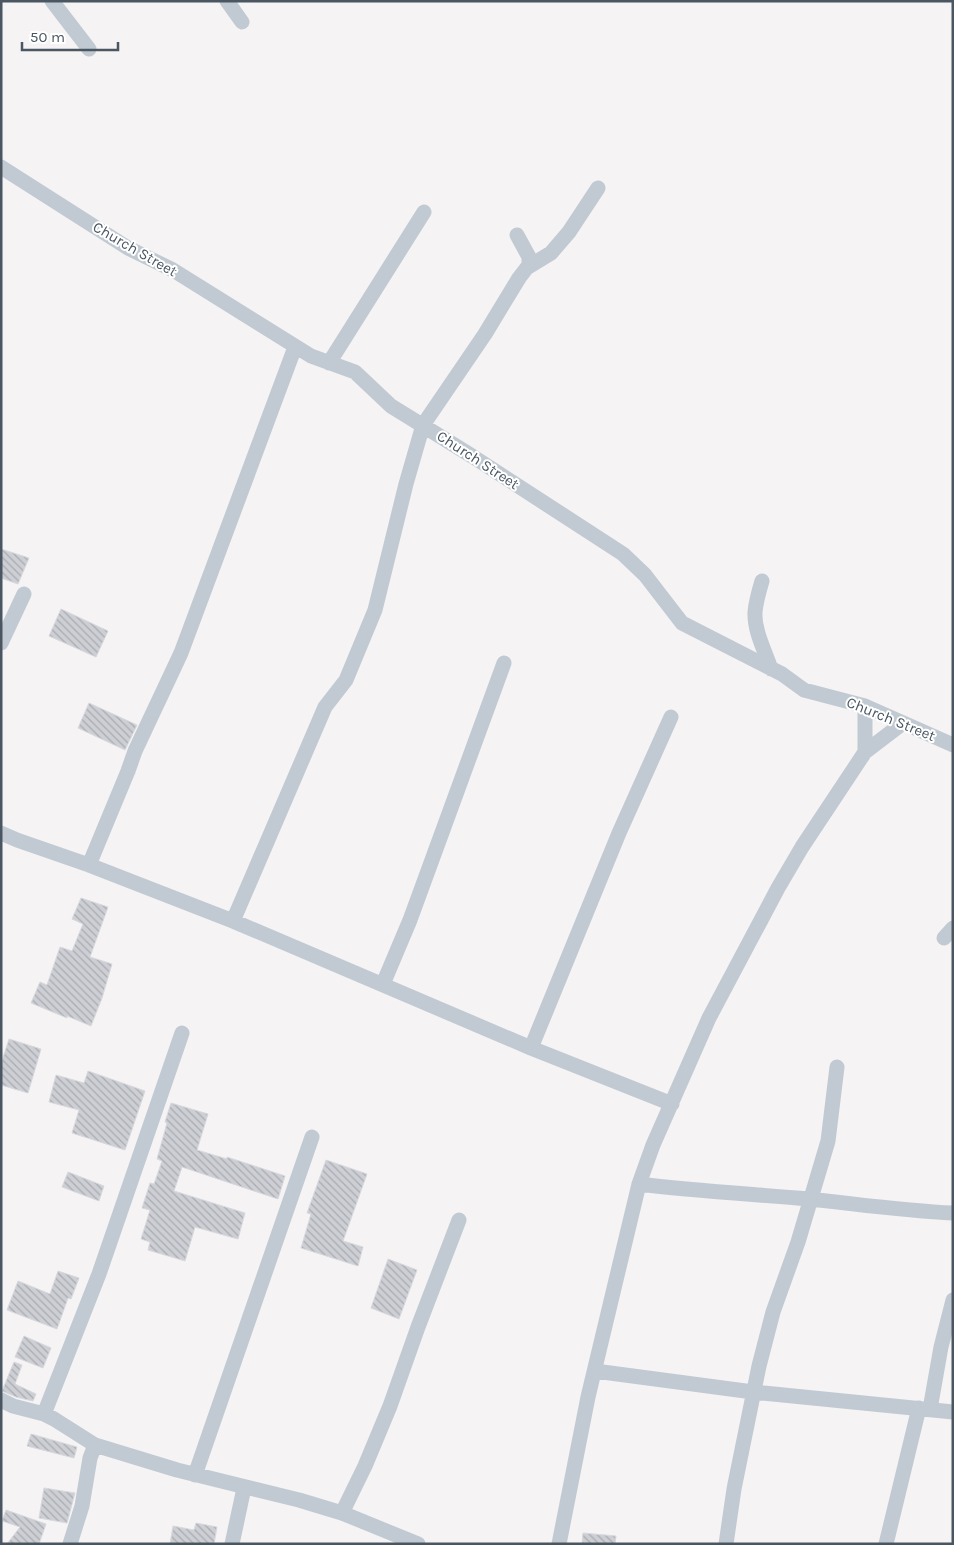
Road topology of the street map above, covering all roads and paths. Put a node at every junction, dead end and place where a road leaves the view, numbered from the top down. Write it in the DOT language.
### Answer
graph roads {
  1 [pos="52,1"];
  2 [pos="227,1"];
  3 [pos="242,22"];
  4 [pos="88,49"];
  5 [pos="1,167"];
  6 [pos="598,188"];
  7 [pos="424,212"];
  8 [pos="517,235"];
  9 [pos="528,267"];
  10 [pos="295,347"];
  11 [pos="329,363"];
  12 [pos="423,425"];
  13 [pos="762,581"];
  14 [pos="24,594"];
  15 [pos="1,643"];
  16 [pos="504,663"];
  17 [pos="771,669"];
  18 [pos="865,706"];
  19 [pos="671,717"];
  20 [pos="903,723"];
  21 [pos="953,745"];
  22 [pos="865,752"];
  23 [pos="1,834"];
  24 [pos="89,865"];
  25 [pos="233,921"];
  26 [pos="383,984"];
  27 [pos="182,1033"];
  28 [pos="531,1048"];
  29 [pos="837,1067"];
  30 [pos="672,1104"];
  31 [pos="312,1137"];
  32 [pos="639,1184"];
  33 [pos="810,1200"];
  34 [pos="953,1213"];
  35 [pos="458,1220"];
  36 [pos="953,1300"];
  37 [pos="595,1371"];
  38 [pos="754,1392"];
  39 [pos="1,1400"];
  40 [pos="925,1409"];
  41 [pos="953,1412"];
  42 [pos="44,1414"];
  43 [pos="95,1445"];
  44 [pos="195,1475"];
  45 [pos="244,1488"];
  46 [pos="342,1513"];
  47 [pos="409,1542"];
  48 [pos="70,1544"];
  49 [pos="232,1544"];
  50 [pos="559,1544"];
  51 [pos="726,1544"];
  52 [pos="886,1544"];
  1 -- 4 [label="street"];
  2 -- 3 [label="street"];
  5 -- 10 [label="street, Church Street"];
  6 -- 9 [label="street"];
  7 -- 11 [label="street"];
  8 -- 9 [label="street"];
  9 -- 12 [label="street"];
  10 -- 11 [label="street, Church Street"];
  10 -- 24 [label="street"];
  11 -- 12 [label="street, Church Street"];
  12 -- 17 [label="street, Church Street"];
  12 -- 25 [label="street"];
  13 -- 17 [label="street"];
  14 -- 15 [label="street"];
  16 -- 26 [label="street"];
  17 -- 18 [label="street, Church Street"];
  18 -- 20 [label="street, Church Street"];
  18 -- 22 [label="street"];
  19 -- 28 [label="street"];
  20 -- 21 [label="street, Church Street"];
  20 -- 22 [label="street"];
  22 -- 30 [label="street"];
  23 -- 24 [label="street"];
  24 -- 25 [label="street"];
  25 -- 26 [label="street"];
  26 -- 28 [label="street"];
  27 -- 42 [label="street"];
  28 -- 30 [label="street"];
  29 -- 33 [label="street"];
  30 -- 32 [label="street"];
  31 -- 44 [label="street"];
  32 -- 33 [label="street"];
  32 -- 37 [label="street"];
  33 -- 34 [label="street"];
  33 -- 38 [label="street"];
  35 -- 46 [label="street"];
  36 -- 40 [label="street"];
  37 -- 38 [label="street"];
  37 -- 50 [label="street"];
  38 -- 40 [label="street"];
  38 -- 51 [label="street"];
  39 -- 42 [label="street"];
  40 -- 41 [label="street"];
  40 -- 52 [label="street"];
  42 -- 43 [label="street"];
  43 -- 44 [label="street"];
  43 -- 48 [label="street"];
  44 -- 45 [label="street"];
  45 -- 46 [label="street"];
  45 -- 49 [label="street"];
  46 -- 47 [label="street"];
}
